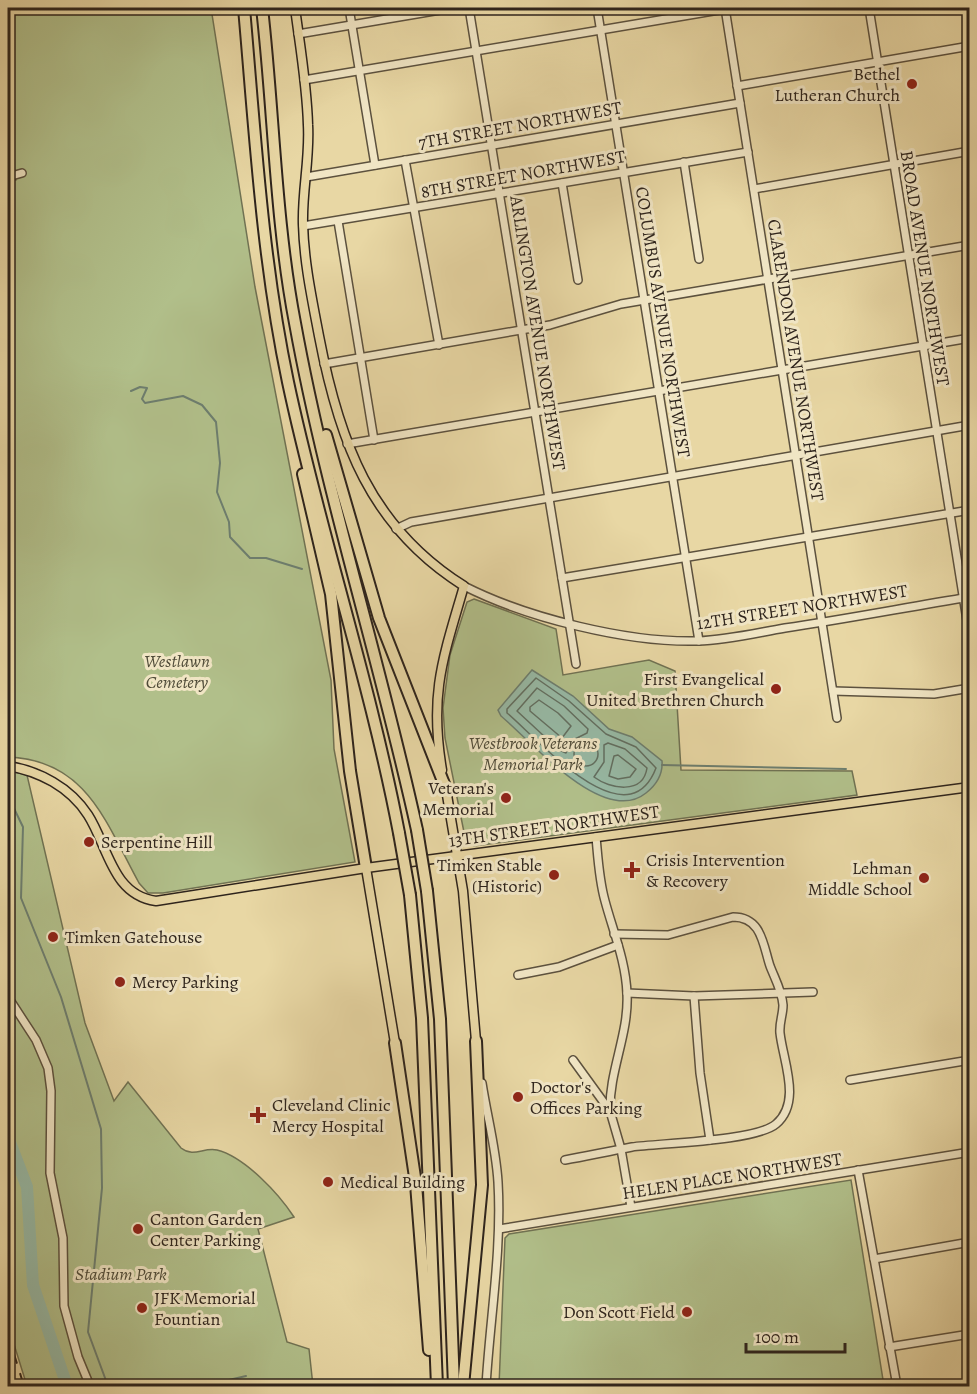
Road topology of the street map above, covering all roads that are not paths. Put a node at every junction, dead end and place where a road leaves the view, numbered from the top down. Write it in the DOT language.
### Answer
graph roads {
  1 [pos="244,8"];
  2 [pos="295,8"];
  3 [pos="349,8"];
  4 [pos="452,8"];
  5 [pos="469,8"];
  6 [pos="597,8"];
  7 [pos="725,8"];
  8 [pos="869,8"];
  9 [pos="263,11"];
  10 [pos="352,25"];
  11 [pos="600,30"];
  12 [pos="298,34"];
  13 [pos="969,46"];
  14 [pos="476,51"];
  15 [pos="878,62"];
  16 [pos="360,71"];
  17 [pos="304,80"];
  18 [pos="737,86"];
  19 [pos="740,103"];
  20 [pos="616,124"];
  21 [pos="491,146"];
  22 [pos="969,151"];
  23 [pos="748,152"];
  24 [pos="8,153"];
  25 [pos="405,160"];
  26 [pos="684,162"];
  27 [pos="894,164"];
  28 [pos="375,165"];
  29 [pos="624,172"];
  30 [pos="22,173"];
  31 [pos="9,176"];
  32 [pos="306,177"];
  33 [pos="562,183"];
  34 [pos="754,189"];
  35 [pos="500,193"];
  36 [pos="414,208"];
  37 [pos="338,220"];
  38 [pos="303,226"];
  39 [pos="969,245"];
  40 [pos="908,255"];
  41 [pos="699,259"];
  42 [pos="578,280"];
  43 [pos="768,280"];
  44 [pos="644,300"];
  45 [pos="523,331"];
  46 [pos="969,338"];
  47 [pos="439,345"];
  48 [pos="923,346"];
  49 [pos="361,358"];
  50 [pos="324,364"];
  51 [pos="783,371"];
  52 [pos="306,378"];
  53 [pos="659,392"];
  54 [pos="536,412"];
  55 [pos="969,426"];
  56 [pos="936,431"];
  57 [pos="301,438"];
  58 [pos="374,440"];
  59 [pos="347,444"];
  60 [pos="796,456"];
  61 [pos="672,477"];
  62 [pos="550,498"];
  63 [pos="969,510"];
  64 [pos="949,513"];
  65 [pos="396,529"];
  66 [pos="809,536"];
  67 [pos="685,557"];
  68 [pos="562,578"];
  69 [pos="464,586"];
  70 [pos="966,598"];
  71 [pos="569,622"];
  72 [pos="822,622"];
  73 [pos="969,639"];
  74 [pos="699,641"];
  75 [pos="576,664"];
  76 [pos="969,688"];
  77 [pos="833,691"];
  78 [pos="837,718"];
  79 [pos="8,766"];
  80 [pos="969,787"];
  81 [pos="446,789"];
  82 [pos="596,837"];
  83 [pos="458,856"];
  84 [pos="366,868"];
  85 [pos="614,934"];
  86 [pos="618,945"];
  87 [pos="518,975"];
  88 [pos="781,992"];
  89 [pos="813,992"];
  90 [pos="627,993"];
  91 [pos="694,996"];
  92 [pos="8,997"];
  93 [pos="476,1041"];
  94 [pos="395,1043"];
  95 [pos="573,1060"];
  96 [pos="969,1060"];
  97 [pos="850,1080"];
  98 [pos="610,1111"];
  99 [pos="710,1140"];
  100 [pos="621,1149"];
  101 [pos="969,1152"];
  102 [pos="565,1160"];
  103 [pos="858,1170"];
  104 [pos="631,1207"];
  105 [pos="499,1229"];
  106 [pos="969,1242"];
  107 [pos="874,1258"];
  108 [pos="969,1334"];
  109 [pos="889,1347"];
  110 [pos="90,1386"];
  111 [pos="435,1386"];
  112 [pos="454,1386"];
  113 [pos="463,1386"];
  114 [pos="486,1386"];
  115 [pos="897,1386"];
  1 -- 57 [label="highway"];
  2 -- 12 [label="main road"];
  3 -- 10 [label="street"];
  4 -- 10 [label="street"];
  5 -- 14 [label="street, ARLINGTON AVENUE NORTHWEST"];
  6 -- 11 [label="street, COLUMBUS AVENUE NORTHWEST"];
  7 -- 11 [label="street"];
  7 -- 18 [label="street, CLARENDON AVENUE NORTHWEST"];
  8 -- 15 [label="street, BROAD AVENUE NORTHWEST"];
  9 -- 52 [label="highway"];
  10 -- 12 [label="street"];
  10 -- 16 [label="street"];
  11 -- 14 [label="street"];
  11 -- 20 [label="street, COLUMBUS AVENUE NORTHWEST"];
  12 -- 17 [label="main road"];
  13 -- 15 [label="street"];
  14 -- 16 [label="street"];
  14 -- 21 [label="street, ARLINGTON AVENUE NORTHWEST"];
  15 -- 18 [label="street"];
  15 -- 27 [label="street, BROAD AVENUE NORTHWEST"];
  16 -- 17 [label="street"];
  16 -- 28 [label="street"];
  17 -- 32 [label="main road"];
  18 -- 19 [label="street, CLARENDON AVENUE NORTHWEST"];
  19 -- 20 [label="street, 7TH STREET NORTHWEST"];
  19 -- 23 [label="street, CLARENDON AVENUE NORTHWEST"];
  20 -- 21 [label="street, 7TH STREET NORTHWEST"];
  20 -- 29 [label="street, COLUMBUS AVENUE NORTHWEST"];
  21 -- 25 [label="street, 7TH STREET NORTHWEST"];
  21 -- 35 [label="street, ARLINGTON AVENUE NORTHWEST"];
  22 -- 27 [label="street"];
  23 -- 26 [label="street, 8TH STREET NORTHWEST"];
  23 -- 34 [label="street, CLARENDON AVENUE NORTHWEST"];
  24 -- 31 [label="street"];
  25 -- 28 [label="street, 7TH STREET NORTHWEST"];
  25 -- 36 [label="street"];
  26 -- 29 [label="street, 8TH STREET NORTHWEST"];
  26 -- 41 [label="street"];
  27 -- 34 [label="street"];
  27 -- 40 [label="street, BROAD AVENUE NORTHWEST"];
  28 -- 32 [label="street, 7TH STREET NORTHWEST"];
  29 -- 33 [label="street, 8TH STREET NORTHWEST"];
  29 -- 44 [label="street, COLUMBUS AVENUE NORTHWEST"];
  30 -- 31 [label="street"];
  32 -- 38 [label="main road"];
  33 -- 35 [label="street, 8TH STREET NORTHWEST"];
  33 -- 42 [label="street"];
  34 -- 43 [label="street, CLARENDON AVENUE NORTHWEST"];
  35 -- 36 [label="street, 8TH STREET NORTHWEST"];
  35 -- 45 [label="street, ARLINGTON AVENUE NORTHWEST"];
  36 -- 37 [label="street, 8TH STREET NORTHWEST"];
  36 -- 47 [label="street"];
  37 -- 38 [label="street, 8TH STREET NORTHWEST"];
  37 -- 49 [label="street"];
  38 -- 50 [label="main road"];
  39 -- 40 [label="street"];
  40 -- 43 [label="street"];
  40 -- 48 [label="street, BROAD AVENUE NORTHWEST"];
  43 -- 44 [label="street"];
  43 -- 51 [label="street, CLARENDON AVENUE NORTHWEST"];
  44 -- 45 [label="street"];
  44 -- 53 [label="street, COLUMBUS AVENUE NORTHWEST"];
  45 -- 47 [label="street"];
  45 -- 54 [label="street, ARLINGTON AVENUE NORTHWEST"];
  46 -- 48 [label="street"];
  47 -- 49 [label="street"];
  48 -- 51 [label="street"];
  48 -- 56 [label="street, BROAD AVENUE NORTHWEST"];
  49 -- 50 [label="street"];
  49 -- 58 [label="street"];
  50 -- 59 [label="main road"];
  51 -- 53 [label="street"];
  51 -- 60 [label="street, CLARENDON AVENUE NORTHWEST"];
  52 -- 81 [label="highway"];
  52 -- 112 [label="highway, bridge"];
  53 -- 54 [label="street"];
  53 -- 61 [label="street, COLUMBUS AVENUE NORTHWEST"];
  54 -- 58 [label="street"];
  54 -- 62 [label="street, ARLINGTON AVENUE NORTHWEST"];
  55 -- 56 [label="street"];
  56 -- 60 [label="street"];
  56 -- 64 [label="street, BROAD AVENUE NORTHWEST"];
  57 -- 84 [label="highway"];
  57 -- 111 [label="highway, bridge"];
  58 -- 59 [label="street"];
  59 -- 65 [label="main road"];
  60 -- 61 [label="street"];
  60 -- 66 [label="street, CLARENDON AVENUE NORTHWEST"];
  61 -- 62 [label="street"];
  61 -- 67 [label="street, COLUMBUS AVENUE NORTHWEST"];
  62 -- 65 [label="street"];
  62 -- 68 [label="street, ARLINGTON AVENUE NORTHWEST"];
  63 -- 64 [label="street"];
  64 -- 66 [label="street"];
  64 -- 70 [label="street, BROAD AVENUE NORTHWEST"];
  65 -- 69 [label="main road"];
  66 -- 67 [label="street"];
  66 -- 72 [label="street, CLARENDON AVENUE NORTHWEST"];
  67 -- 68 [label="street"];
  67 -- 74 [label="street, COLUMBUS AVENUE NORTHWEST"];
  68 -- 71 [label="street, ARLINGTON AVENUE NORTHWEST"];
  69 -- 71 [label="street, 12TH STREET NORTHWEST"];
  69 -- 81 [label="main road"];
  70 -- 72 [label="street, 12TH STREET NORTHWEST"];
  70 -- 73 [label="street, BROAD AVENUE NORTHWEST"];
  71 -- 74 [label="street, 12TH STREET NORTHWEST"];
  71 -- 75 [label="street, ARLINGTON AVENUE NORTHWEST"];
  72 -- 74 [label="street, 12TH STREET NORTHWEST"];
  72 -- 77 [label="street, CLARENDON AVENUE NORTHWEST"];
  76 -- 77 [label="street"];
  77 -- 78 [label="street, CLARENDON AVENUE NORTHWEST"];
  79 -- 84 [label="main road, 13TH STREET NORTHWEST"];
  80 -- 82 [label="main road, 13TH STREET NORTHWEST"];
  81 -- 83 [label="main road"];
  82 -- 83 [label="main road, 13TH STREET NORTHWEST"];
  82 -- 85 [label="street"];
  83 -- 84 [label="main road, 13TH STREET NORTHWEST"];
  83 -- 93 [label="main road"];
  84 -- 94 [label="main road"];
  85 -- 86 [label="street"];
  85 -- 88 [label="street"];
  86 -- 87 [label="street"];
  86 -- 90 [label="street"];
  88 -- 89 [label="street"];
  88 -- 91 [label="street"];
  88 -- 99 [label="street"];
  90 -- 91 [label="street"];
  90 -- 98 [label="street"];
  91 -- 99 [label="street"];
  92 -- 110 [label="street"];
  93 -- 105 [label="street"];
  93 -- 113 [label="highway"];
  94 -- 111 [label="highway"];
  95 -- 98 [label="street"];
  96 -- 97 [label="street"];
  98 -- 100 [label="street"];
  99 -- 100 [label="street"];
  100 -- 102 [label="street"];
  100 -- 104 [label="street"];
  101 -- 103 [label="street, HELEN PLACE NORTHWEST"];
  103 -- 104 [label="street, HELEN PLACE NORTHWEST"];
  103 -- 107 [label="street"];
  104 -- 105 [label="street, HELEN PLACE NORTHWEST"];
  105 -- 114 [label="street"];
  106 -- 107 [label="street"];
  107 -- 109 [label="street"];
  108 -- 109 [label="street"];
  109 -- 115 [label="street"];
}
